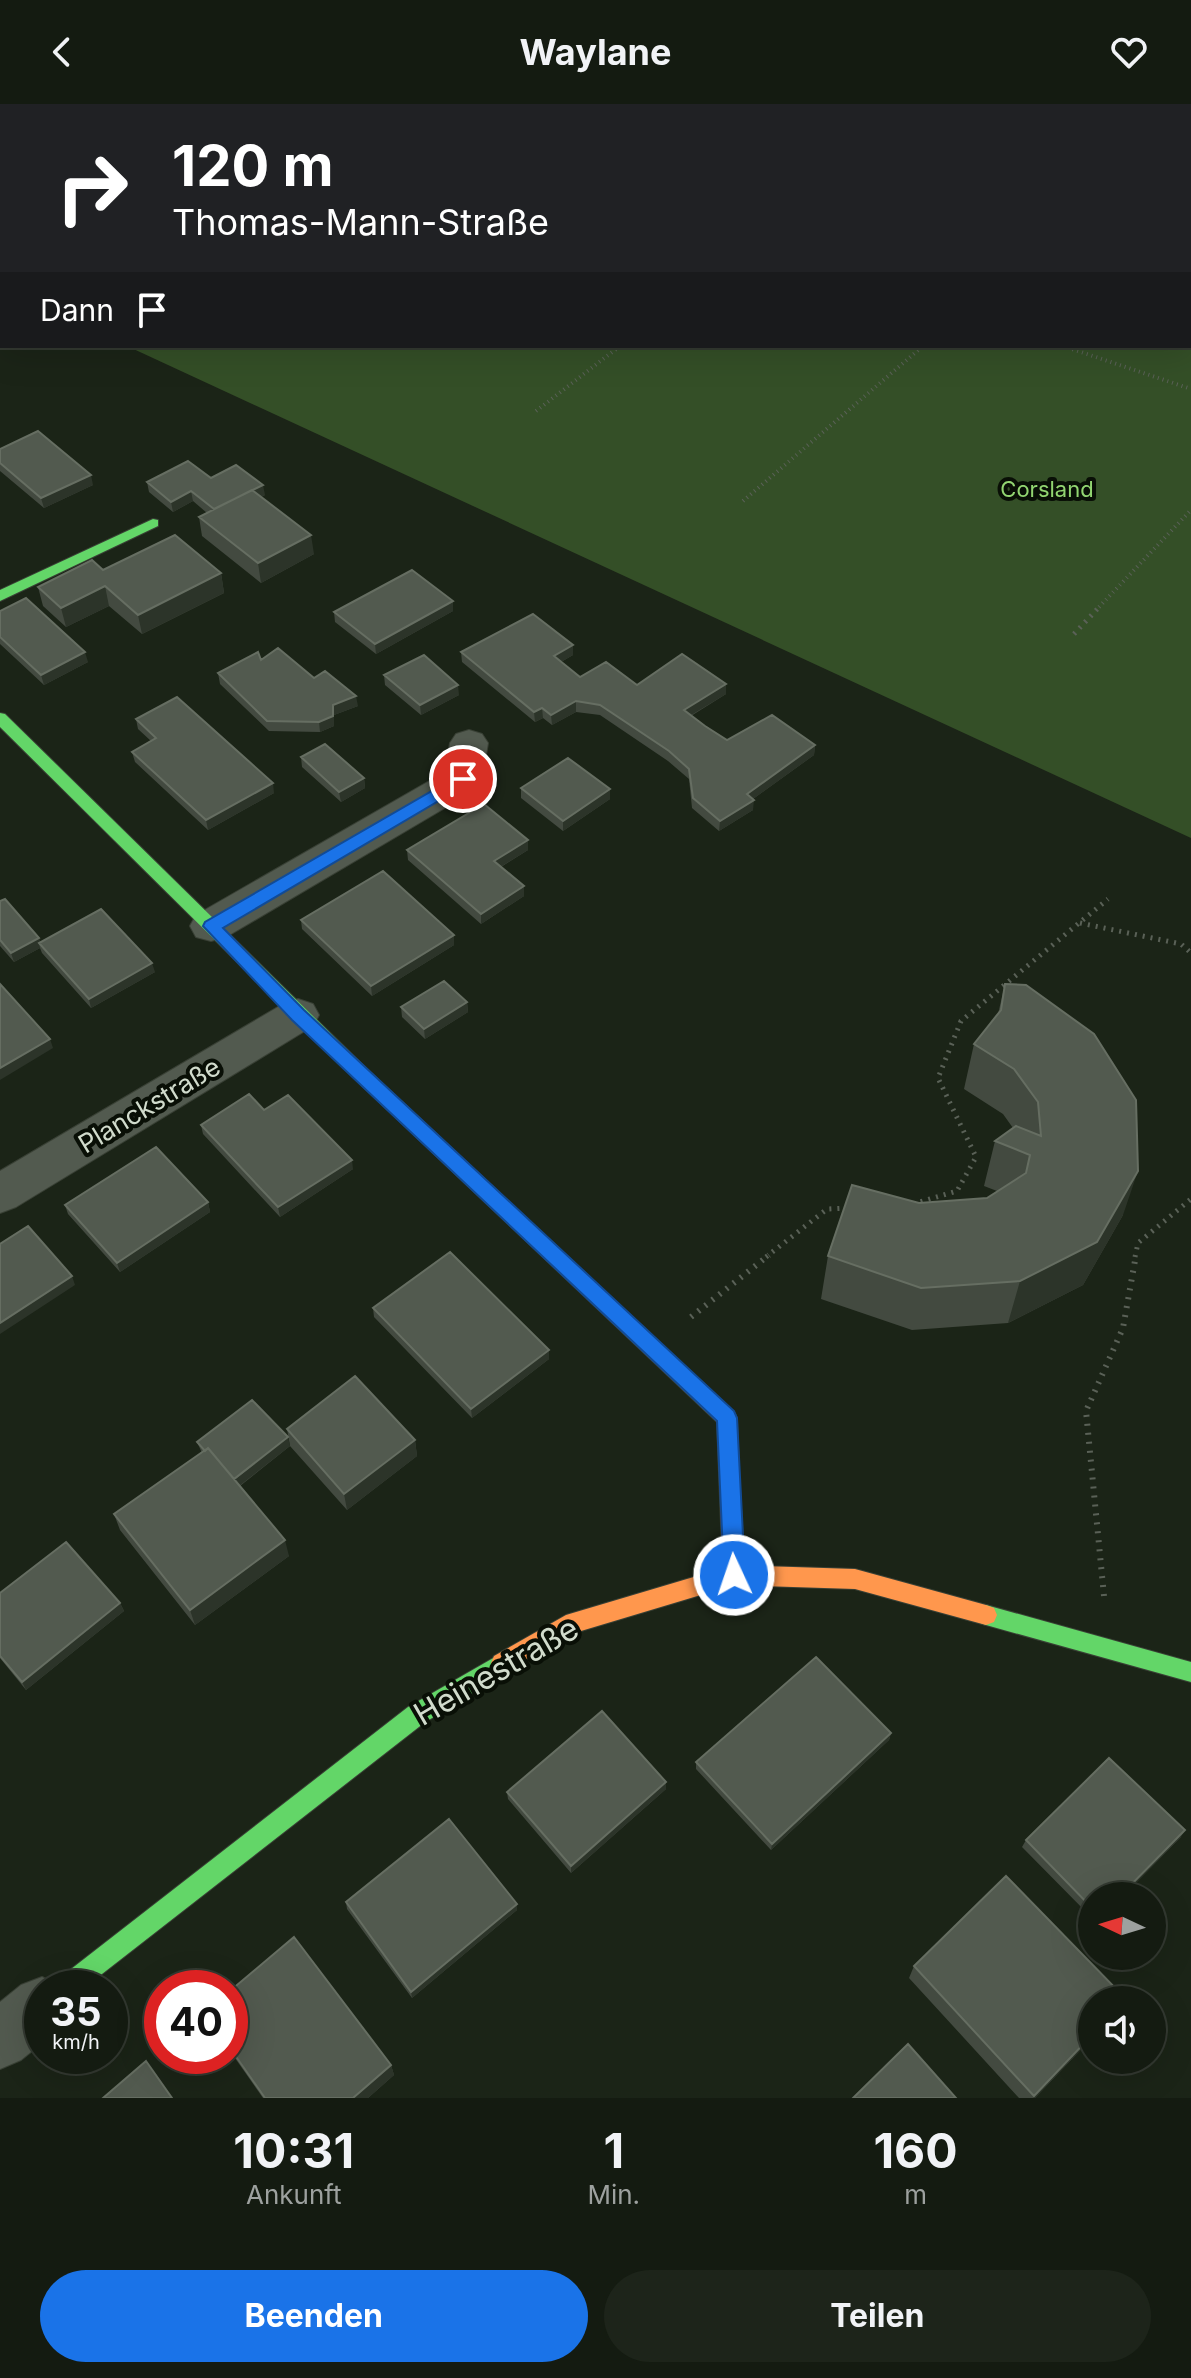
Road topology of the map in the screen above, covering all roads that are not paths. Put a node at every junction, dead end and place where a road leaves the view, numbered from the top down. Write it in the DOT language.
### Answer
graph roads {
  1 [pos="153,523"];
  2 [pos="0,596"];
  3 [pos="0,718"];
  4 [pos="469,743"];
  5 [pos="211,926"];
  6 [pos="298,1015"];
  7 [pos="0,1194"];
  8 [pos="734,1575"];
  9 [pos="1191,1672"];
  10 [pos="88,1970"];
  11 [pos="24,2020"];
  12 [pos="0,2039"];
  1 -- 2 [label="street"];
  3 -- 5 [label="street"];
  4 -- 5 [label="street"];
  5 -- 6 [label="street"];
  6 -- 7 [label="street, Planckstraße"];
  6 -- 8 [label="street"];
  8 -- 9 [label="street, Heinestraße"];
  8 -- 10 [label="street, Heinestraße"];
  11 -- 12 [label="street"];
}
